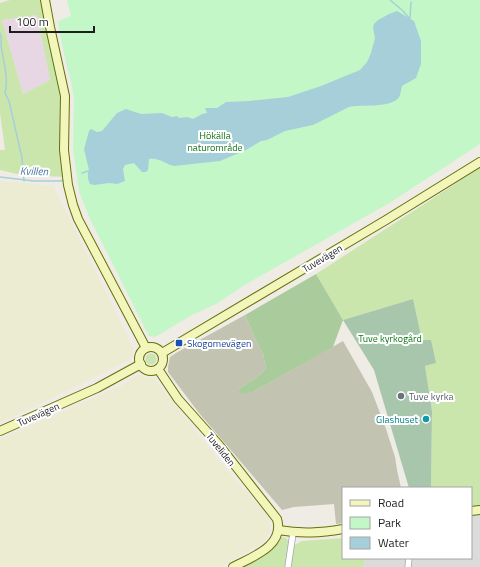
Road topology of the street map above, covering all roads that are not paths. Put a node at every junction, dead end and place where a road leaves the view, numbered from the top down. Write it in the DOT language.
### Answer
graph roads {
  1 [pos="45,0"];
  2 [pos="480,162"];
  3 [pos="146,348"];
  4 [pos="162,353"];
  5 [pos="140,364"];
  6 [pos="158,369"];
  7 [pos="0,431"];
  8 [pos="342,529"];
  9 [pos="278,530"];
  10 [pos="293,533"];
  11 [pos="233,567"];
  12 [pos="288,567"];
  1 -- 3 [label="street"];
  2 -- 4 [label="street, Tuvevägen"];
  3 -- 4 [label="street"];
  3 -- 5 [label="street"];
  4 -- 6 [label="street"];
  5 -- 6 [label="street"];
  5 -- 7 [label="street, Tuvevägen"];
  6 -- 9 [label="street, Tuveliden"];
  8 -- 10 [label="street"];
  9 -- 10 [label="street"];
  9 -- 11 [label="street"];
  10 -- 12 [label="street"];
}
